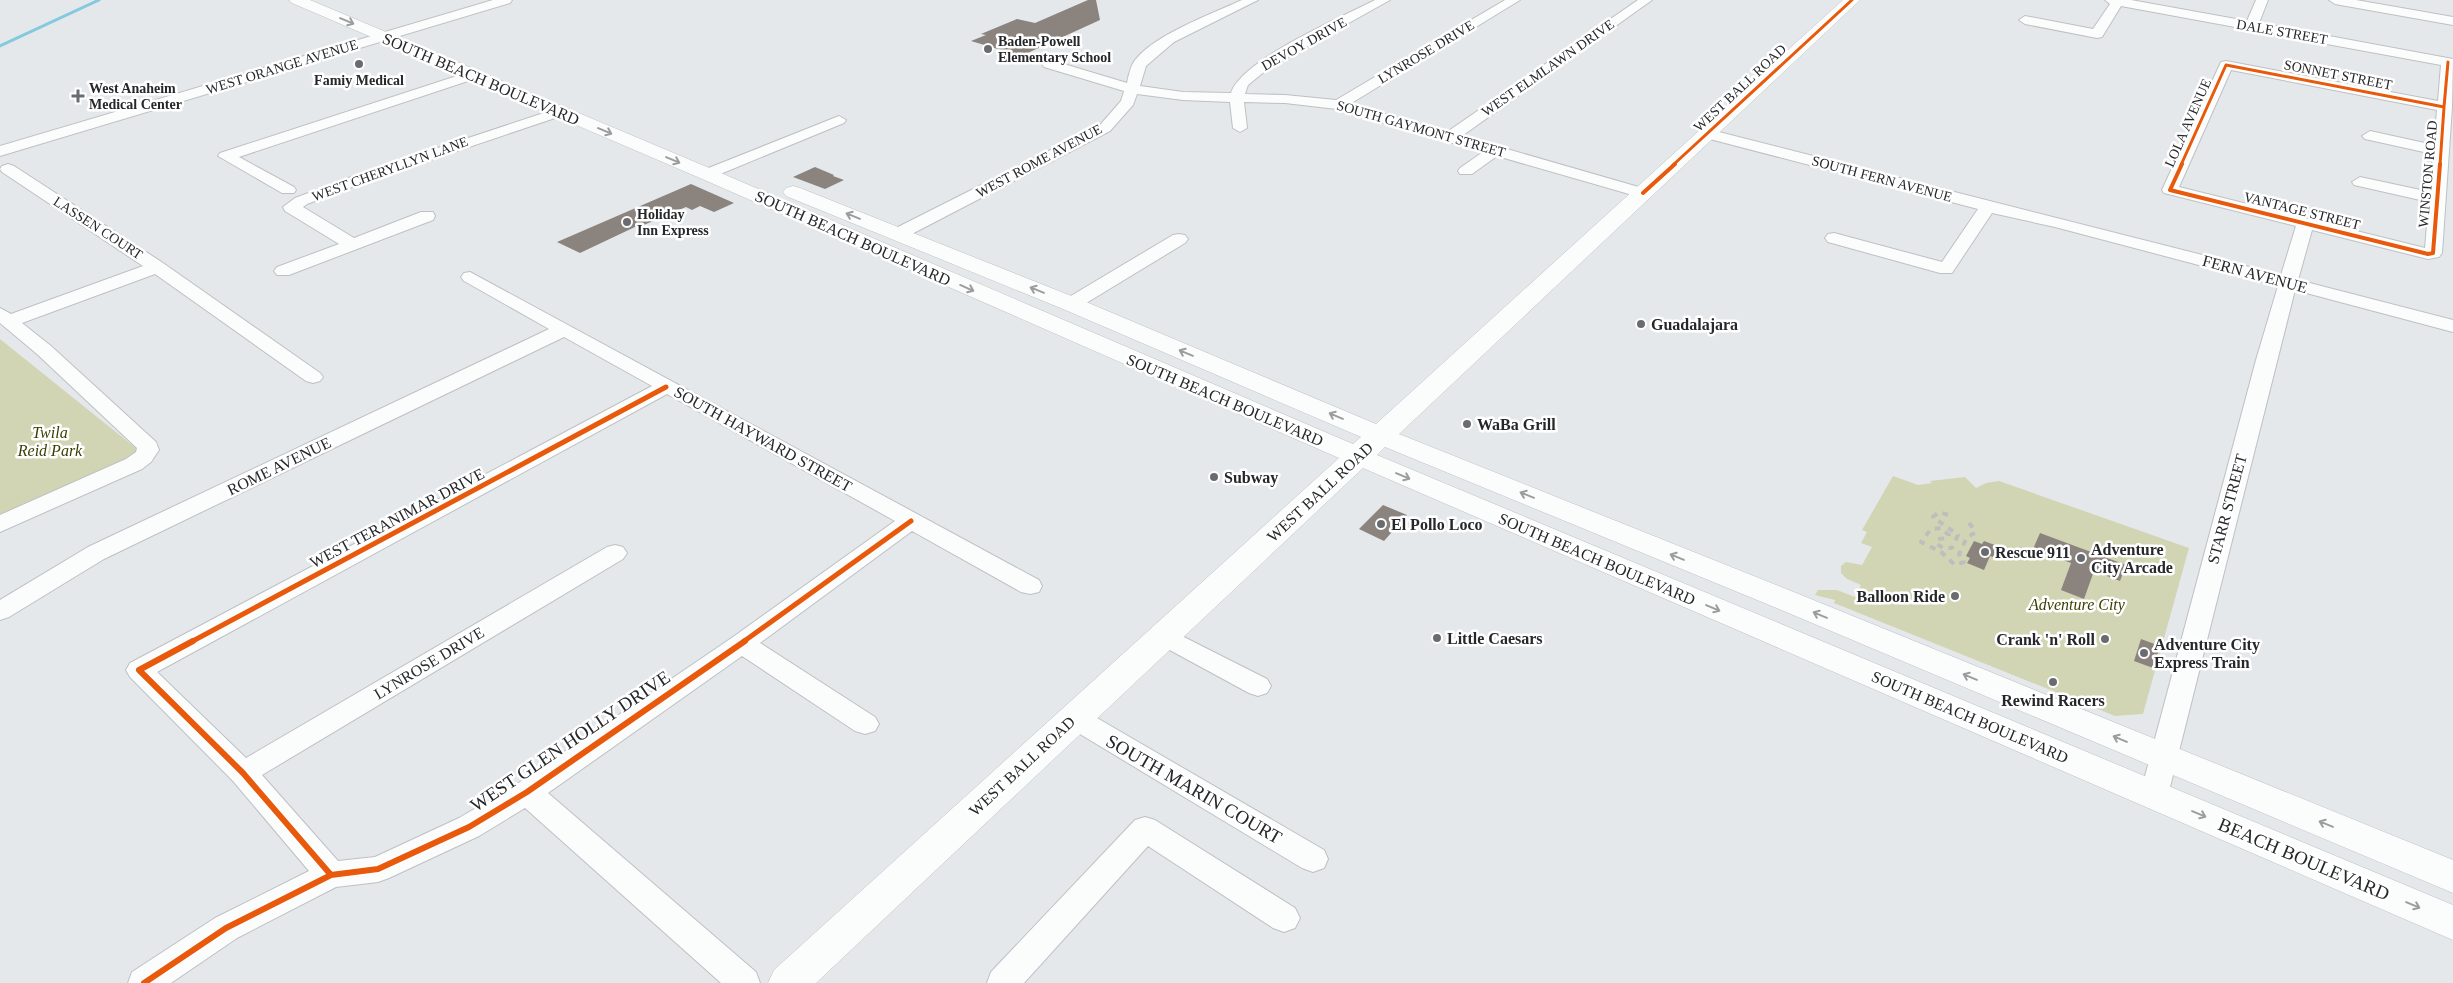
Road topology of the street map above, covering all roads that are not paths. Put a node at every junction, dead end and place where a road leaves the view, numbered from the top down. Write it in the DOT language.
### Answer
graph roads {
  1 [pos="297,0"];
  2 [pos="506,0"];
  3 [pos="1252,0"];
  4 [pos="1384,0"];
  5 [pos="1514,0"];
  6 [pos="1852,0"];
  7 [pos="2262,0"];
  8 [pos="2335,0"];
  9 [pos="2115,1"];
  10 [pos="1636,2"];
  11 [pos="2025,20"];
  12 [pos="2453,20"];
  13 [pos="2252,26"];
  14 [pos="386,29"];
  15 [pos="407,29"];
  16 [pos="2451,63"];
  17 [pos="1049,64"];
  18 [pos="2226,65"];
  19 [pos="478,66"];
  20 [pos="1131,89"];
  21 [pos="1236,97"];
  22 [pos="1338,105"];
  23 [pos="2444,107"];
  24 [pos="559,112"];
  25 [pos="839,120"];
  26 [pos="1240,128"];
  27 [pos="1707,134"];
  28 [pos="2370,136"];
  29 [pos="1450,137"];
  30 [pos="1495,150"];
  31 [pos="0,151"];
  32 [pos="2441,151"];
  33 [pos="8,169"];
  34 [pos="718,170"];
  35 [pos="1466,171"];
  36 [pos="2360,182"];
  37 [pos="288,190"];
  38 [pos="2170,190"];
  39 [pos="1642,193"];
  40 [pos="2437,199"];
  41 [pos="1988,207"];
  42 [pos="426,216"];
  43 [pos="2057,222"];
  44 [pos="2305,224"];
  45 [pos="898,234"];
  46 [pos="1834,238"];
  47 [pos="1179,239"];
  48 [pos="352,244"];
  49 [pos="2428,254"];
  50 [pos="157,267"];
  51 [pos="283,271"];
  52 [pos="470,277"];
  53 [pos="2287,283"];
  54 [pos="1071,304"];
  55 [pos="5,318"];
  56 [pos="2453,326"];
  57 [pos="564,329"];
  58 [pos="313,377"];
  59 [pos="666,387"];
  60 [pos="1369,446"];
  61 [pos="911,520"];
  62 [pos="0,524"];
  63 [pos="615,553"];
  64 [pos="1030,586"];
  65 [pos="0,611"];
  66 [pos="1164,636"];
  67 [pos="742,643"];
  68 [pos="1258,686"];
  69 [pos="1075,718"];
  70 [pos="865,724"];
  71 [pos="2165,758"];
  72 [pos="243,773"];
  73 [pos="527,792"];
  74 [pos="2154,795"];
  75 [pos="1313,859"];
  76 [pos="331,876"];
  77 [pos="2453,877"];
  78 [pos="1284,918"];
  79 [pos="2453,922"];
  80 [pos="144,983"];
  81 [pos="744,983"];
  82 [pos="788,983"];
  83 [pos="1003,983"];
  1 -- 14 [label="main road, SOUTH BEACH BOULEVARD, one-way"];
  2 -- 15 [label="street"];
  3 -- 20 [label="street, WEST ROME AVENUE"];
  4 -- 21 [label="street, DEVOY DRIVE"];
  5 -- 22 [label="street, LYNROSE DRIVE"];
  6 -- 27 [label="main road, WEST BALL ROAD"];
  7 -- 13 [label="street"];
  8 -- 12 [label="street"];
  9 -- 11 [label="street"];
  9 -- 13 [label="street, DALE STREET"];
  10 -- 29 [label="street, WEST ELMLAWN DRIVE"];
  13 -- 16 [label="street, DALE STREET"];
  14 -- 15 [label="main road, SOUTH BEACH BOULEVARD"];
  14 -- 19 [label="main road, SOUTH BEACH BOULEVARD"];
  14 -- 31 [label="street, WEST ORANGE AVENUE"];
  15 -- 19 [label="main road, SOUTH BEACH BOULEVARD"];
  16 -- 23 [label="street, WINSTON ROAD"];
  17 -- 20 [label="street, SOUTH GAYMONT STREET"];
  18 -- 23 [label="street, SONNET STREET"];
  18 -- 38 [label="street, LOLA AVENUE"];
  19 -- 24 [label="main road, SOUTH BEACH BOULEVARD"];
  19 -- 34 [label="main road, SOUTH BEACH BOULEVARD"];
  19 -- 37 [label="street, WEST CHERYLLYN LANE"];
  20 -- 21 [label="street, SOUTH GAYMONT STREET"];
  20 -- 45 [label="street, WEST ROME AVENUE"];
  21 -- 22 [label="street, SOUTH GAYMONT STREET"];
  21 -- 26 [label="street"];
  22 -- 29 [label="street, SOUTH GAYMONT STREET"];
  23 -- 32 [label="street, WINSTON ROAD"];
  24 -- 34 [label="main road, SOUTH BEACH BOULEVARD, one-way"];
  24 -- 48 [label="street, WEST CHERYLLYN LANE"];
  25 -- 34 [label="street"];
  27 -- 39 [label="main road, WEST BALL ROAD"];
  27 -- 41 [label="street, SOUTH FERN AVENUE"];
  28 -- 32 [label="street"];
  29 -- 30 [label="street, SOUTH GAYMONT STREET"];
  30 -- 35 [label="street"];
  30 -- 39 [label="street, SOUTH GAYMONT STREET"];
  32 -- 40 [label="street, WINSTON ROAD"];
  33 -- 50 [label="street, LASSEN COURT"];
  45 -- 34 [label="main road, SOUTH BEACH BOULEVARD, one-way"];
  34 -- 60 [label="main road, SOUTH BEACH BOULEVARD, one-way"];
  36 -- 40 [label="street"];
  38 -- 44 [label="street, VANTAGE STREET"];
  39 -- 60 [label="main road, WEST BALL ROAD"];
  40 -- 49 [label="street, WINSTON ROAD"];
  41 -- 43 [label="street, SOUTH FERN AVENUE"];
  41 -- 46 [label="street"];
  42 -- 48 [label="street"];
  43 -- 53 [label="street, FERN AVENUE"];
  44 -- 49 [label="street, VANTAGE STREET"];
  44 -- 53 [label="street, STARR STREET"];
  54 -- 45 [label="main road, SOUTH BEACH BOULEVARD, one-way"];
  47 -- 54 [label="street"];
  48 -- 51 [label="street"];
  50 -- 55 [label="street, LASSEN COURT"];
  50 -- 58 [label="street"];
  52 -- 57 [label="street, SOUTH HAYWARD STREET"];
  53 -- 56 [label="street, FERN AVENUE"];
  53 -- 71 [label="street, STARR STREET"];
  60 -- 54 [label="main road, SOUTH BEACH BOULEVARD, one-way"];
  55 -- 62 [label="street"];
  57 -- 59 [label="street, SOUTH HAYWARD STREET"];
  57 -- 65 [label="street, ROME AVENUE"];
  59 -- 61 [label="street, SOUTH HAYWARD STREET"];
  59 -- 72 [label="street, WEST TERANIMAR DRIVE"];
  60 -- 66 [label="main road, WEST BALL ROAD"];
  71 -- 60 [label="main road, SOUTH BEACH BOULEVARD, one-way"];
  60 -- 74 [label="main road, SOUTH BEACH BOULEVARD, one-way"];
  61 -- 64 [label="street, SOUTH HAYWARD STREET"];
  61 -- 67 [label="street, WEST GLEN HOLLY DRIVE"];
  63 -- 72 [label="street, LYNROSE DRIVE"];
  66 -- 68 [label="street"];
  66 -- 69 [label="main road, WEST BALL ROAD"];
  67 -- 70 [label="street"];
  67 -- 73 [label="street, WEST GLEN HOLLY DRIVE"];
  69 -- 75 [label="street, SOUTH MARIN COURT"];
  69 -- 82 [label="main road, WEST BALL ROAD"];
  71 -- 74 [label="street, STARR STREET"];
  77 -- 71 [label="main road, one-way"];
  72 -- 76 [label="street"];
  73 -- 76 [label="street, WEST GLEN HOLLY DRIVE"];
  73 -- 81 [label="street"];
  74 -- 79 [label="main road, BEACH BOULEVARD, one-way"];
  76 -- 80 [label="street, WEST GLEN HOLLY DRIVE"];
  78 -- 83 [label="street"];
}
